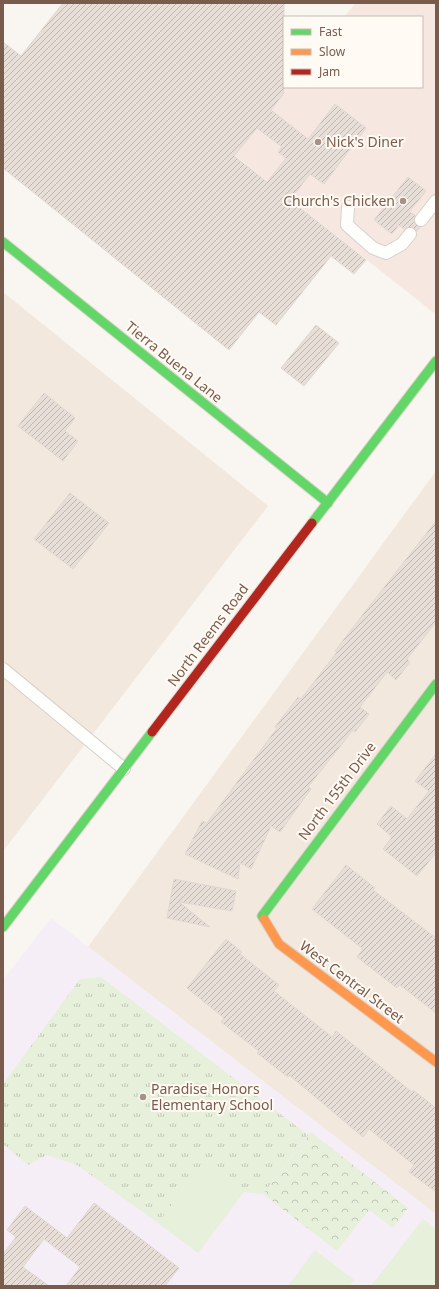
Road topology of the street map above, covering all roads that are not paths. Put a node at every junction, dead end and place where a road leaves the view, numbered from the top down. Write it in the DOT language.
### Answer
graph roads {
  1 [pos="436,201"];
  2 [pos="348,207"];
  3 [pos="422,220"];
  4 [pos="410,234"];
  5 [pos="3,242"];
  6 [pos="436,361"];
  7 [pos="328,503"];
  8 [pos="3,669"];
  9 [pos="436,684"];
  10 [pos="124,769"];
  11 [pos="262,916"];
  12 [pos="3,926"];
  13 [pos="436,1062"];
  1 -- 3 [label="lane"];
  2 -- 4 [label="lane"];
  5 -- 7 [label="street, Tierra Buena Lane"];
  6 -- 7 [label="street, North Reems Road"];
  7 -- 10 [label="street, North Reems Road"];
  8 -- 10 [label="lane"];
  9 -- 11 [label="street, North 155th Drive"];
  10 -- 12 [label="street, North Reems Road"];
  11 -- 13 [label="street, West Central Street"];
}
